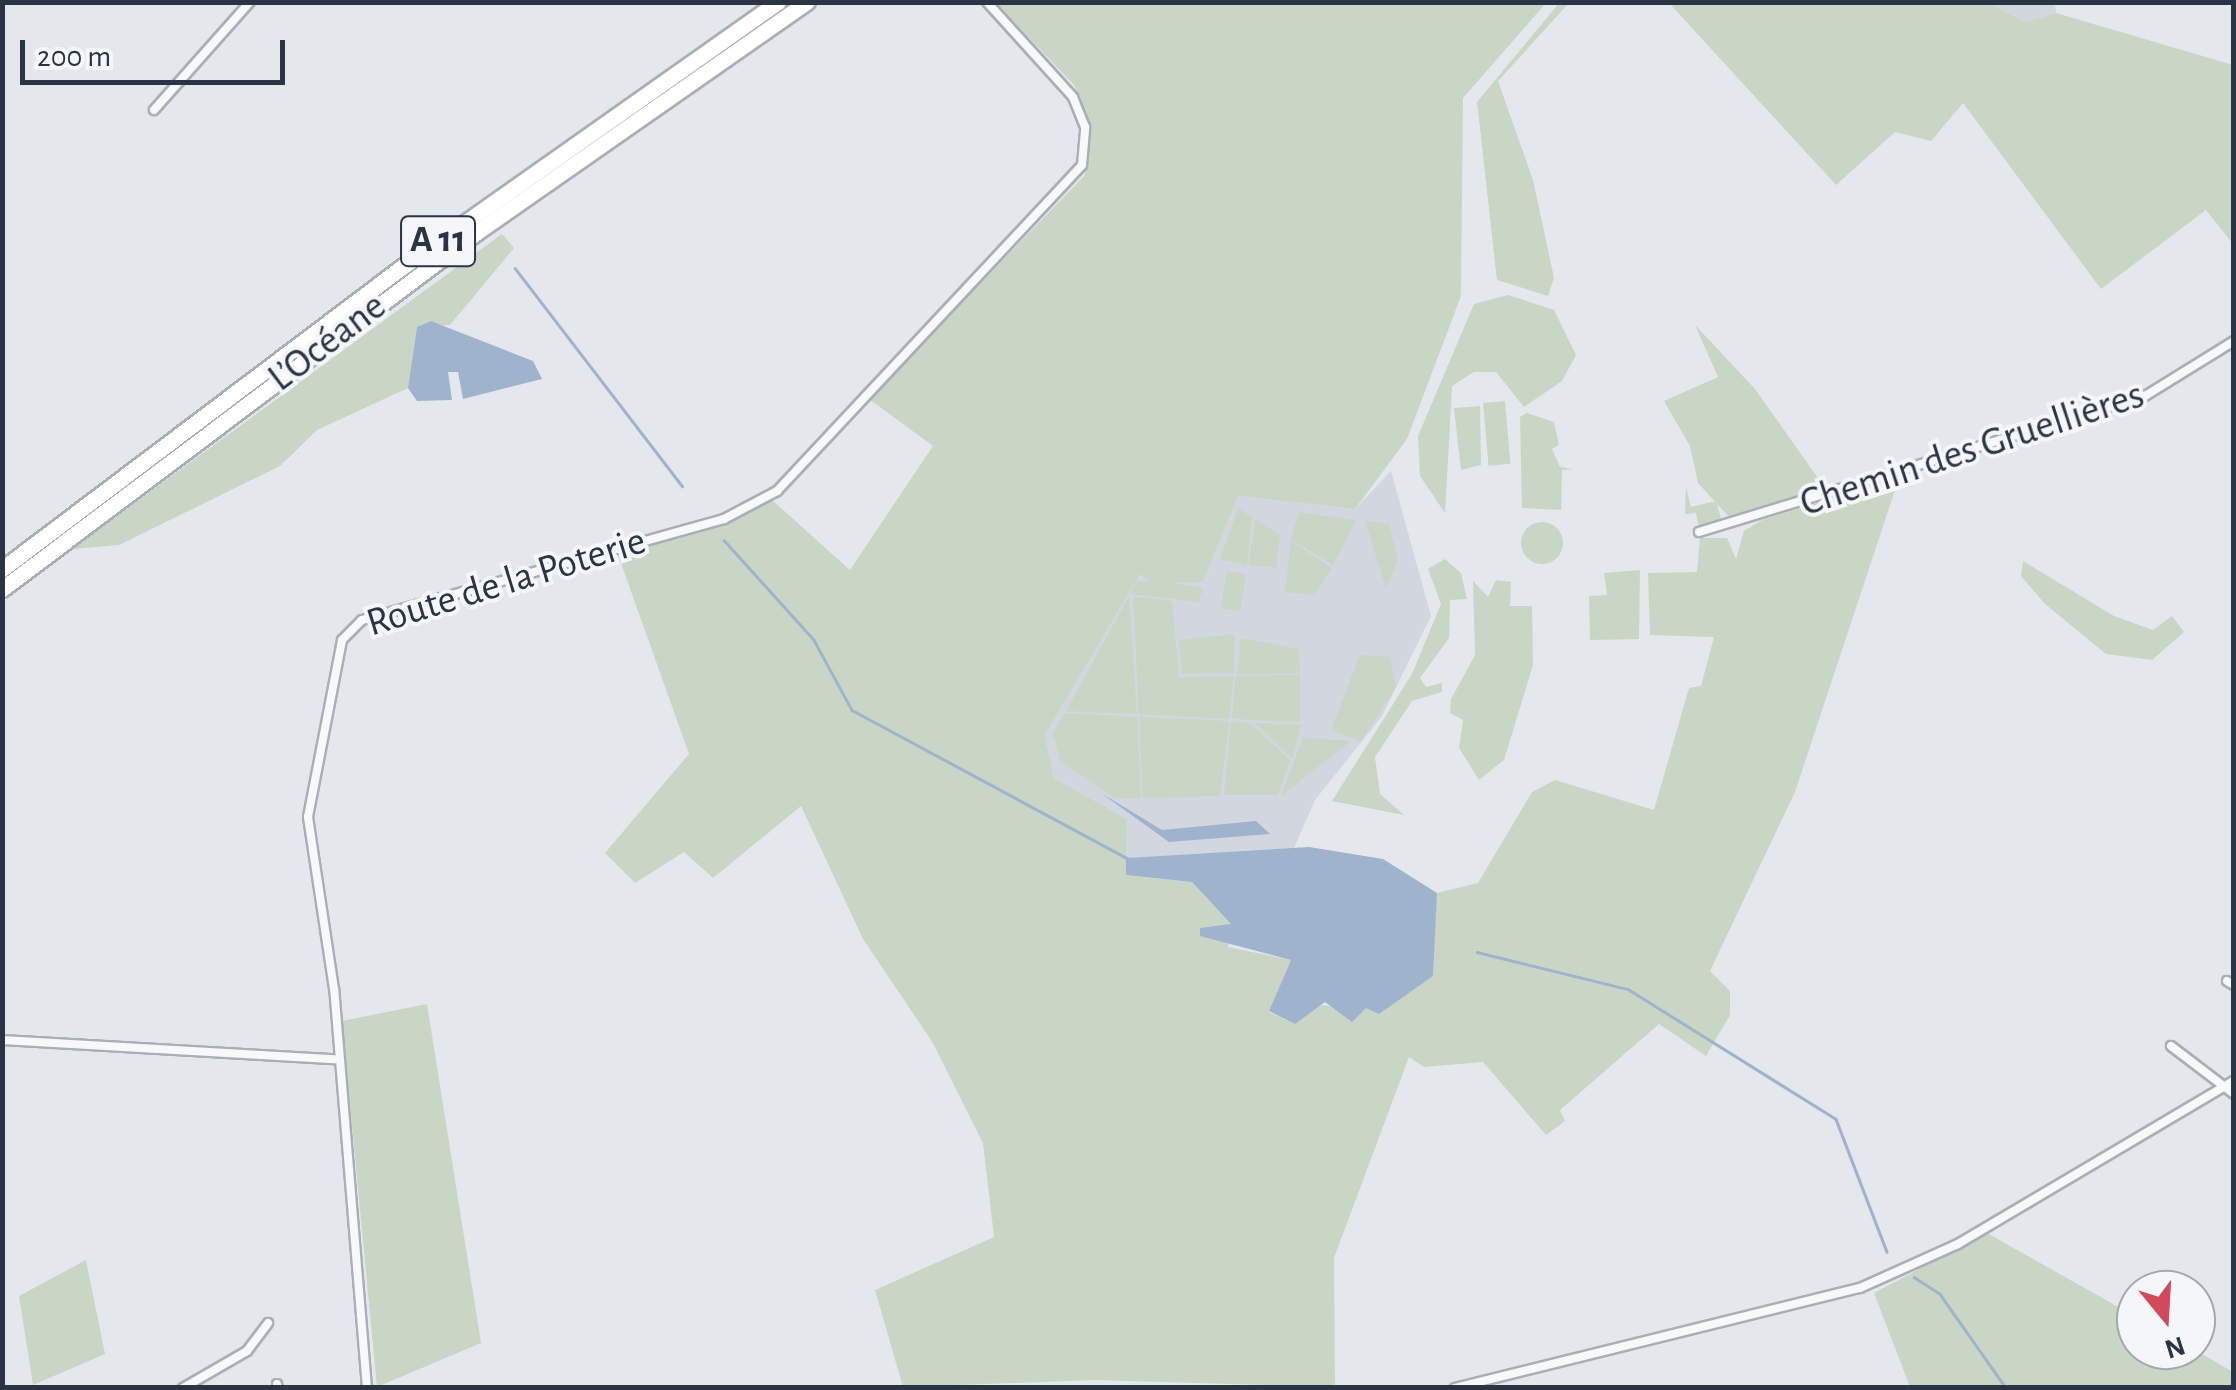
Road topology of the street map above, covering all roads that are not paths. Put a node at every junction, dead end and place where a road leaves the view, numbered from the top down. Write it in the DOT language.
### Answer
graph roads {
  1 [pos="250,2"];
  2 [pos="778,2"];
  3 [pos="807,2"];
  4 [pos="988,2"];
  5 [pos="154,110"];
  6 [pos="2234,341"];
  7 [pos="1699,532"];
  8 [pos="2,569"];
  9 [pos="2,589"];
  10 [pos="2,1040"];
  11 [pos="2171,1046"];
  12 [pos="334,1058"];
  13 [pos="2229,1083"];
  14 [pos="2234,1094"];
  15 [pos="268,1323"];
  16 [pos="183,1388"];
  17 [pos="367,1388"];
  18 [pos="1455,1388"];
  1 -- 5 [label="street"];
  2 -- 8 [label="highway, L’Océane / A 11"];
  3 -- 9 [label="highway, L’Océane / A 11"];
  4 -- 12 [label="street, Route de la Poterie"];
  6 -- 7 [label="street, Chemin des Gruellières"];
  10 -- 12 [label="street"];
  11 -- 13 [label="street"];
  12 -- 17 [label="street, Route de la Poterie"];
  13 -- 14 [label="street"];
  13 -- 18 [label="street"];
  15 -- 16 [label="street"];
}
